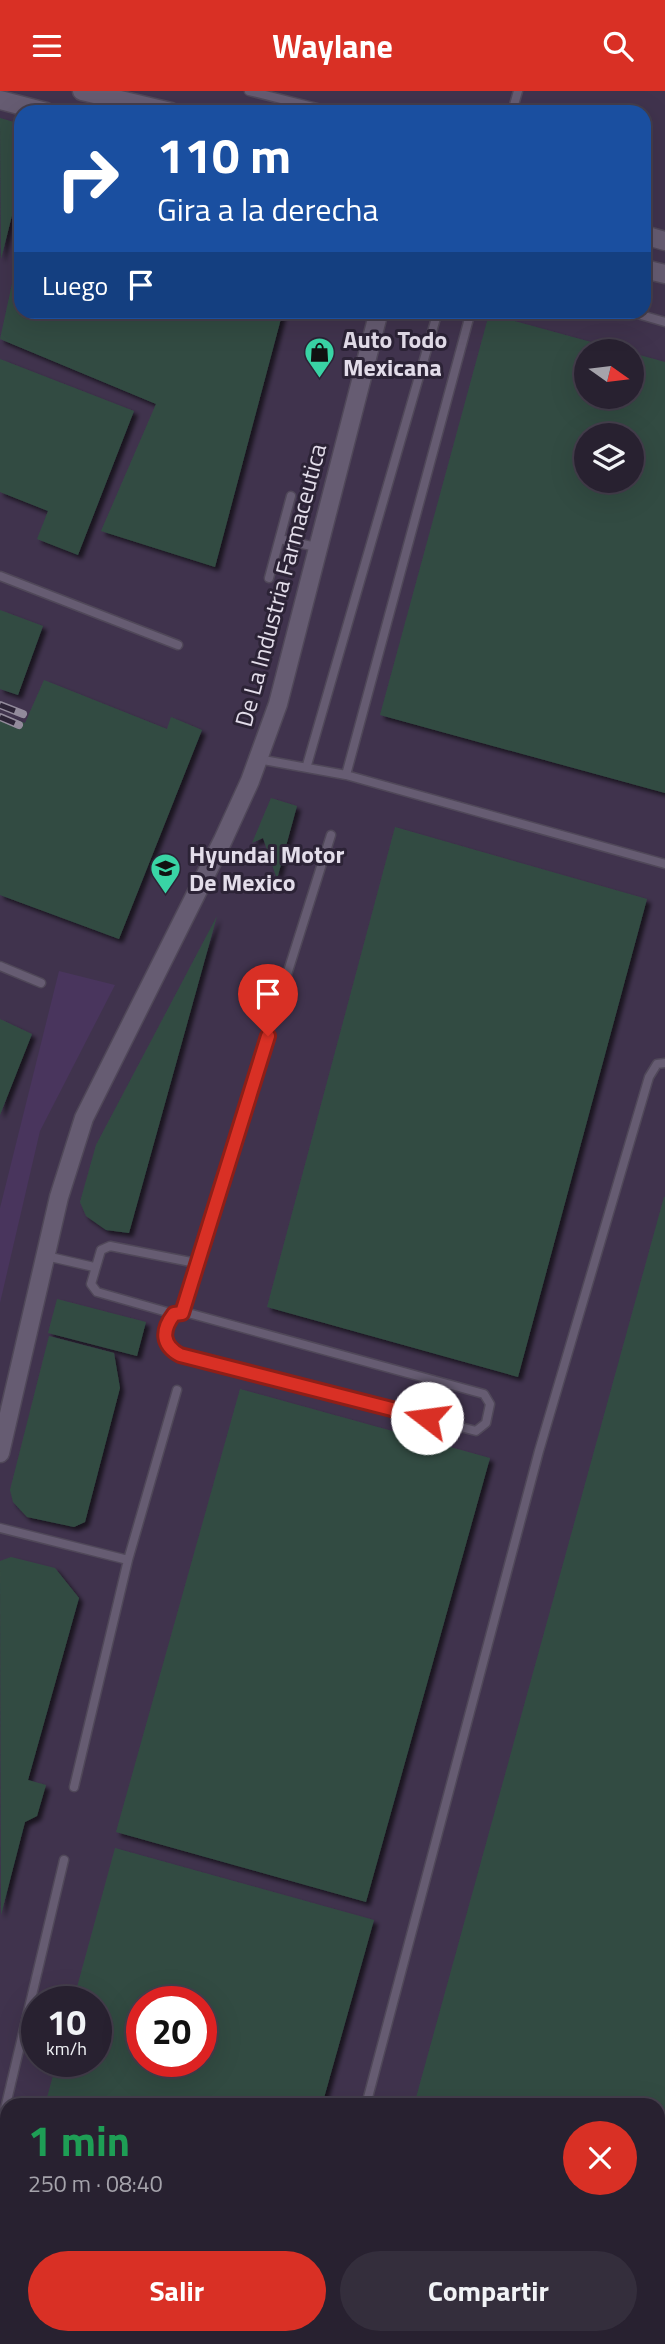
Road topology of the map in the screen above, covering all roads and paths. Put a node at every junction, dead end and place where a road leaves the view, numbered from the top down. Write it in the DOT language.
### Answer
graph roads {
  1 [pos="82,91"];
  2 [pos="249,91"];
  3 [pos="0,100"];
  4 [pos="19,105"];
  5 [pos="141,105"];
  6 [pos="305,105"];
  7 [pos="377,319"];
  8 [pos="436,319"];
  9 [pos="469,319"];
  10 [pos="291,496"];
  11 [pos="280,538"];
  12 [pos="316,547"];
  13 [pos="0,576"];
  14 [pos="269,578"];
  15 [pos="178,645"];
  16 [pos="257,758"];
  17 [pos="307,765"];
  18 [pos="346,775"];
  19 [pos="331,835"];
  20 [pos="665,865"];
  21 [pos="0,966"];
  22 [pos="41,983"];
  23 [pos="665,1063"];
  24 [pos="46,1256"];
  25 [pos="196,1263"];
  26 [pos="94,1267"];
  27 [pos="178,1313"];
  28 [pos="177,1391"];
  29 [pos="0,1454"];
  30 [pos="0,1528"];
  31 [pos="128,1560"];
  32 [pos="74,1787"];
  33 [pos="64,1860"];
  34 [pos="8,2098"];
  35 [pos="368,2098"];
  1 -- 5 [label="main road"];
  2 -- 6 [label="lane"];
  3 -- 4 [label="main road"];
  7 -- 12 [label="main road, De La Industria Farmaceutica"];
  8 -- 17 [label="lane"];
  9 -- 18 [label="lane"];
  10 -- 11 [label="lane"];
  11 -- 12 [label="lane"];
  11 -- 14 [label="lane"];
  12 -- 16 [label="main road, De La Industria Farmaceutica"];
  13 -- 15 [label="lane"];
  16 -- 17 [label="lane"];
  16 -- 24 [label="main road, De La Industria Farmaceutica"];
  17 -- 18 [label="lane"];
  18 -- 20 [label="lane"];
  19 -- 25 [label="lane"];
  21 -- 22 [label="lane"];
  23 -- 35 [label="lane"];
  24 -- 26 [label="lane"];
  24 -- 29 [label="main road, De La Industria Farmaceutica"];
  25 -- 26 [label="lane"];
  25 -- 27 [label="lane"];
  26 -- 27 [label="lane"];
  27 -- 27 [label="lane"];
  28 -- 31 [label="lane"];
  30 -- 31 [label="lane"];
  31 -- 32 [label="lane"];
  33 -- 34 [label="lane"];
}
